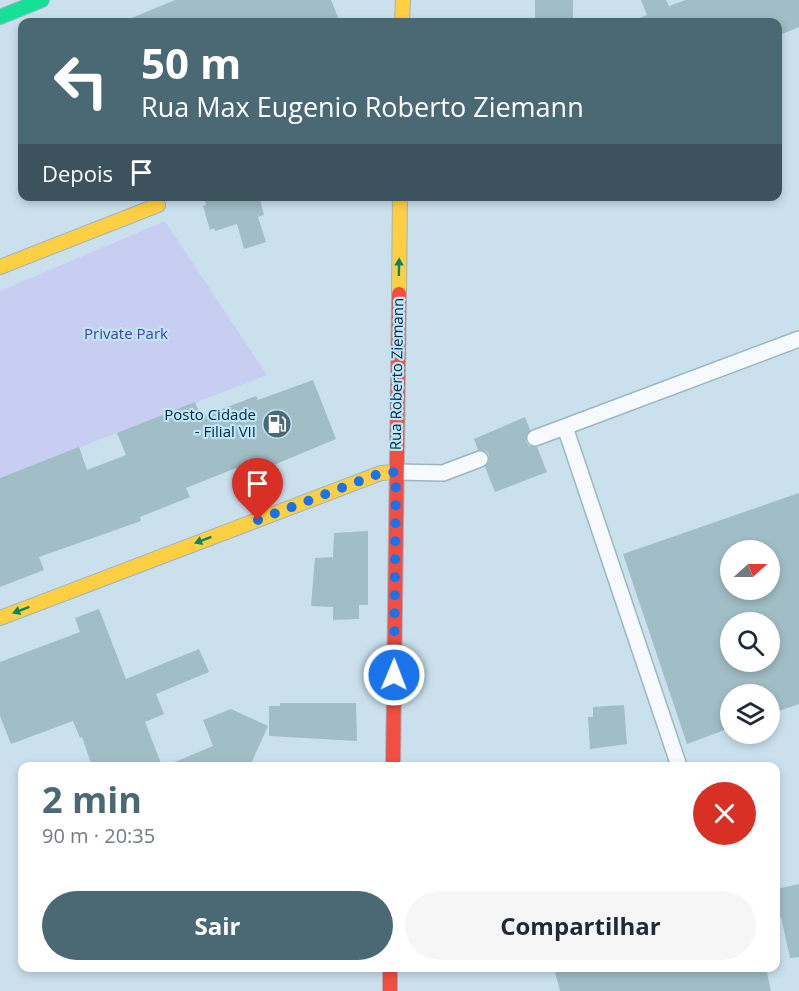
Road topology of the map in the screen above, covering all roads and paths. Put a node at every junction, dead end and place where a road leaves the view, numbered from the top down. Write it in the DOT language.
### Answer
graph roads {
  1 [pos="42,0"];
  2 [pos="402,0"];
  3 [pos="0,17"];
  4 [pos="402,18"];
  5 [pos="400,201"];
  6 [pos="158,205"];
  7 [pos="0,267"];
  8 [pos="799,339"];
  9 [pos="565,427"];
  10 [pos="535,438"];
  11 [pos="480,459"];
  12 [pos="396,472"];
  13 [pos="0,618"];
  14 [pos="393,762"];
  15 [pos="678,762"];
  16 [pos="390,972"];
  17 [pos="390,991"];
  1 -- 3 [label="main road"];
  2 -- 4 [label="main road"];
  12 -- 5 [label="main road, Rua Roberto Ziemann, one-way"];
  6 -- 7 [label="main road"];
  8 -- 9 [label="lane"];
  9 -- 10 [label="lane"];
  9 -- 15 [label="lane"];
  11 -- 12 [label="lane"];
  12 -- 13 [label="main road, one-way"];
  12 -- 14 [label="main road, Rua Roberto Ziemann"];
  16 -- 17 [label="main road"];
}
